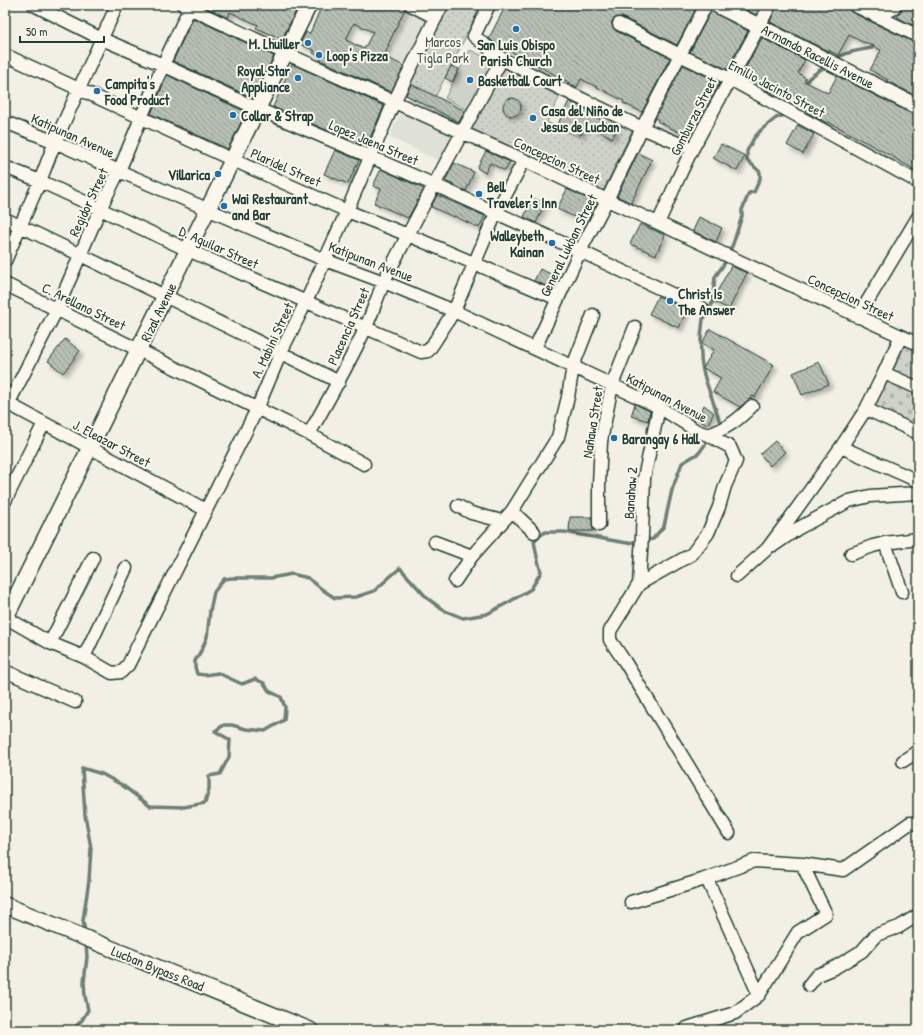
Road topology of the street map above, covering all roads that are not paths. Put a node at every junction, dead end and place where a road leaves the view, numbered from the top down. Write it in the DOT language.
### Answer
graph roads {
  1 [pos="34,5"];
  2 [pos="117,5"];
  3 [pos="309,5"];
  4 [pos="411,5"];
  5 [pos="442,5"];
  6 [pos="489,5"];
  7 [pos="706,5"];
  8 [pos="717,5"];
  9 [pos="770,5"];
  10 [pos="854,5"];
  11 [pos="877,5"];
  12 [pos="895,5"];
  13 [pos="188,6"];
  14 [pos="436,18"];
  15 [pos="619,24"];
  16 [pos="760,26"];
  17 [pos="918,36"];
  18 [pos="102,39"];
  19 [pos="285,53"];
  20 [pos="5,55"];
  21 [pos="680,55"];
  22 [pos="502,59"];
  23 [pos="163,65"];
  24 [pos="730,79"];
  25 [pos="79,89"];
  26 [pos="394,102"];
  27 [pos="918,107"];
  28 [pos="258,109"];
  29 [pos="141,118"];
  30 [pos="5,122"];
  31 [pos="642,128"];
  32 [pos="462,133"];
  33 [pos="55,142"];
  34 [pos="692,149"];
  35 [pos="371,157"];
  36 [pos="233,160"];
  37 [pos="524,160"];
  38 [pos="5,167"];
  39 [pos="119,171"];
  40 [pos="40,181"];
  41 [pos="918,182"];
  42 [pos="434,185"];
  43 [pos="607,200"];
  44 [pos="100,209"];
  45 [pos="208,210"];
  46 [pos="347,211"];
  47 [pos="496,213"];
  48 [pos="918,217"];
  49 [pos="5,219"];
  50 [pos="658,222"];
  51 [pos="20,226"];
  52 [pos="408,234"];
  53 [pos="188,250"];
  54 [pos="580,251"];
  55 [pos="80,254"];
  56 [pos="325,260"];
  57 [pos="5,261"];
  58 [pos="475,264"];
  59 [pos="384,282"];
  60 [pos="5,284"];
  61 [pos="165,296"];
  62 [pos="558,299"];
  63 [pos="306,302"];
  64 [pos="702,308"];
  65 [pos="56,309"];
  66 [pos="454,311"];
  67 [pos="593,315"];
  68 [pos="858,317"];
  69 [pos="635,327"];
  70 [pos="366,328"];
  71 [pos="901,336"];
  72 [pos="918,344"];
  73 [pos="534,348"];
  74 [pos="139,349"];
  75 [pos="281,352"];
  76 [pos="573,366"];
  77 [pos="884,373"];
  78 [pos="339,382"];
  79 [pos="612,385"];
  80 [pos="918,388"];
  81 [pos="6,405"];
  82 [pos="752,406"];
  83 [pos="659,407"];
  84 [pos="257,409"];
  85 [pos="866,409"];
  86 [pos="44,423"];
  87 [pos="714,433"];
  88 [pos="918,433"];
  89 [pos="309,434"];
  90 [pos="90,447"];
  91 [pos="841,447"];
  92 [pos="364,464"];
  93 [pos="918,481"];
  94 [pos="918,493"];
  95 [pos="5,501"];
  96 [pos="458,506"];
  97 [pos="206,510"];
  98 [pos="512,511"];
  99 [pos="502,521"];
  100 [pos="599,525"];
  101 [pos="534,532"];
  102 [pos="918,539"];
  103 [pos="435,542"];
  104 [pos="885,543"];
  105 [pos="767,549"];
  106 [pos="851,554"];
  107 [pos="472,556"];
  108 [pos="93,558"];
  109 [pos="126,568"];
  110 [pos="737,576"];
  111 [pos="455,581"];
  112 [pos="639,584"];
  113 [pos="902,592"];
  114 [pos="5,618"];
  115 [pos="50,643"];
  116 [pos="84,658"];
  117 [pos="5,671"];
  118 [pos="75,702"];
  119 [pos="918,751"];
  120 [pos="903,761"];
  121 [pos="918,824"];
  122 [pos="729,833"];
  123 [pos="802,864"];
  124 [pos="707,879"];
  125 [pos="631,902"];
  126 [pos="5,905"];
  127 [pos="918,915"];
  128 [pos="809,985"];
  129 [pos="759,995"];
  130 [pos="687,1028"];
  131 [pos="310,1030"];
  1 -- 18 [label="street, Lopez Jaena Street"];
  2 -- 18 [label="street"];
  3 -- 19 [label="main road, Rizal Avenue"];
  4 -- 14 [label="street"];
  5 -- 14 [label="street, A. Mabini Street"];
  6 -- 22 [label="street"];
  7 -- 21 [label="street, General Lukban Street"];
  8 -- 16 [label="main road, Armando Racellis Avenue"];
  9 -- 16 [label="street, Gomburza Street"];
  10 -- 17 [label="street"];
  11 -- 12 [label="street"];
  13 -- 19 [label="street, Concepcion Street"];
  13 -- 23 [label="street, Regidor Street"];
  14 -- 26 [label="street, A. Mabini Street"];
  15 -- 21 [label="street, Emilio Jacinto Street"];
  16 -- 24 [label="street, Gomburza Street"];
  16 -- 27 [label="main road, Armando Racellis Avenue"];
  18 -- 23 [label="street, Lopez Jaena Street"];
  18 -- 25 [label="street"];
  19 -- 26 [label="street, Concepcion Street"];
  19 -- 28 [label="main road, Rizal Avenue"];
  20 -- 25 [label="street, Plaridel Street"];
  21 -- 24 [label="street, Emilio Jacinto Street"];
  21 -- 31 [label="street, General Lukban Street"];
  22 -- 31 [label="street"];
  22 -- 32 [label="street, Placencia Street"];
  23 -- 28 [label="street, Lopez Jaena Street"];
  23 -- 29 [label="street, Regidor Street"];
  24 -- 34 [label="street, Gomburza Street"];
  24 -- 41 [label="street, Emilio Jacinto Street"];
  25 -- 29 [label="street, Plaridel Street"];
  25 -- 33 [label="street"];
  26 -- 32 [label="street, Concepcion Street"];
  26 -- 35 [label="street, A. Mabini Street"];
  28 -- 35 [label="street, Lopez Jaena Street"];
  28 -- 36 [label="main road, Rizal Avenue"];
  29 -- 36 [label="street, Plaridel Street"];
  29 -- 39 [label="street, Regidor Street"];
  30 -- 33 [label="street, Katipunan Avenue"];
  31 -- 34 [label="street"];
  31 -- 43 [label="street, General Lukban Street"];
  32 -- 37 [label="street, Concepcion Street"];
  32 -- 42 [label="street, Placencia Street"];
  33 -- 39 [label="street, Katipunan Avenue"];
  33 -- 40 [label="street"];
  34 -- 50 [label="street, Gomburza Street"];
  35 -- 42 [label="street, Lopez Jaena Street"];
  35 -- 46 [label="street, A. Mabini Street"];
  36 -- 45 [label="main road, Rizal Avenue"];
  36 -- 46 [label="street, Plaridel Street"];
  37 -- 43 [label="street, Concepcion Street"];
  37 -- 47 [label="street"];
  38 -- 40 [label="street, D. Aguilar Street"];
  39 -- 44 [label="street, Regidor Street"];
  39 -- 45 [label="street, Katipunan Avenue"];
  40 -- 44 [label="street, D. Aguilar Street"];
  40 -- 51 [label="street"];
  42 -- 47 [label="street, Lopez Jaena Street"];
  42 -- 52 [label="street, Placencia Street"];
  43 -- 50 [label="street, Concepcion Street"];
  43 -- 54 [label="street, General Lukban Street"];
  44 -- 53 [label="street, D. Aguilar Street"];
  44 -- 55 [label="street, Regidor Street"];
  45 -- 53 [label="main road, Rizal Avenue"];
  45 -- 56 [label="street, Katipunan Avenue"];
  46 -- 52 [label="street, Plaridel Street"];
  46 -- 56 [label="street, A. Mabini Street"];
  47 -- 54 [label="street, Lopez Jaena Street"];
  47 -- 58 [label="street"];
  48 -- 68 [label="street"];
  49 -- 51 [label="street"];
  50 -- 68 [label="street, Concepcion Street"];
  51 -- 55 [label="street"];
  51 -- 57 [label="street"];
  52 -- 58 [label="street, Plaridel Street"];
  52 -- 59 [label="street, Placencia Street"];
  53 -- 61 [label="main road, Rizal Avenue"];
  53 -- 63 [label="street, D. Aguilar Street"];
  54 -- 62 [label="street, General Lukban Street"];
  54 -- 64 [label="street, Lopez Jaena Street"];
  55 -- 61 [label="street"];
  55 -- 65 [label="street, Regidor Street"];
  56 -- 59 [label="street, Katipunan Avenue"];
  56 -- 63 [label="street, A. Mabini Street"];
  58 -- 62 [label="street, Plaridel Street"];
  58 -- 66 [label="street"];
  59 -- 66 [label="street, Katipunan Avenue"];
  59 -- 70 [label="street, Placencia Street"];
  60 -- 65 [label="street, C. Arellano Street"];
  61 -- 74 [label="main road, Rizal Avenue"];
  61 -- 75 [label="street"];
  62 -- 73 [label="street, General Lukban Street"];
  63 -- 70 [label="street, D. Aguilar Street"];
  63 -- 75 [label="street, A. Mabini Street"];
  65 -- 74 [label="street, C. Arellano Street"];
  65 -- 81 [label="street, Regidor Street"];
  66 -- 70 [label="street, D. Aguilar Street"];
  66 -- 73 [label="street, Katipunan Avenue"];
  67 -- 76 [label="street"];
  68 -- 71 [label="street, Concepcion Street"];
  69 -- 79 [label="street, Nañawa Street"];
  70 -- 78 [label="street, Placencia Street"];
  71 -- 72 [label="street, Concepcion Street"];
  71 -- 77 [label="street"];
  73 -- 76 [label="street, Katipunan Avenue"];
  74 -- 84 [label="street, C. Arellano Street"];
  74 -- 90 [label="main road, Rizal Avenue"];
  75 -- 78 [label="street"];
  75 -- 84 [label="street, A. Mabini Street"];
  76 -- 79 [label="street, Katipunan Avenue"];
  76 -- 98 [label="street"];
  77 -- 80 [label="street"];
  77 -- 85 [label="street"];
  78 -- 89 [label="street, Placencia Street"];
  79 -- 83 [label="street, Katipunan Avenue"];
  79 -- 100 [label="street, Nañawa Street"];
  81 -- 86 [label="street, J. Eleazar Street"];
  82 -- 87 [label="street"];
  83 -- 87 [label="street, Katipunan Avenue"];
  83 -- 112 [label="street, Banahaw 2"];
  84 -- 89 [label="street, C. Arellano Street"];
  84 -- 97 [label="street, A. Mabini Street"];
  85 -- 88 [label="street"];
  85 -- 91 [label="street"];
  86 -- 90 [label="street, J. Eleazar Street"];
  86 -- 95 [label="street"];
  87 -- 112 [label="street, Katipunan Avenue"];
  89 -- 92 [label="street, C. Arellano Street"];
  90 -- 97 [label="street, J. Eleazar Street"];
  90 -- 114 [label="main road, Rizal Avenue"];
  91 -- 93 [label="street"];
  91 -- 105 [label="street"];
  94 -- 105 [label="street"];
  96 -- 99 [label="street"];
  97 -- 116 [label="street, A. Mabini Street"];
  98 -- 99 [label="street"];
  98 -- 101 [label="street"];
  99 -- 107 [label="street"];
  102 -- 104 [label="street"];
  103 -- 107 [label="street"];
  104 -- 106 [label="street"];
  104 -- 113 [label="street"];
  105 -- 110 [label="street"];
  107 -- 111 [label="street"];
  108 -- 115 [label="street"];
  109 -- 116 [label="street"];
  112 -- 122 [label="street"];
  114 -- 115 [label="street"];
  115 -- 116 [label="street"];
  117 -- 118 [label="street"];
  119 -- 120 [label="street"];
  121 -- 123 [label="street"];
  123 -- 124 [label="street"];
  123 -- 129 [label="street"];
  124 -- 125 [label="street"];
  124 -- 129 [label="street"];
  126 -- 131 [label="main road, Lucban Bypass Road"];
  127 -- 128 [label="street"];
  129 -- 130 [label="street"];
}
